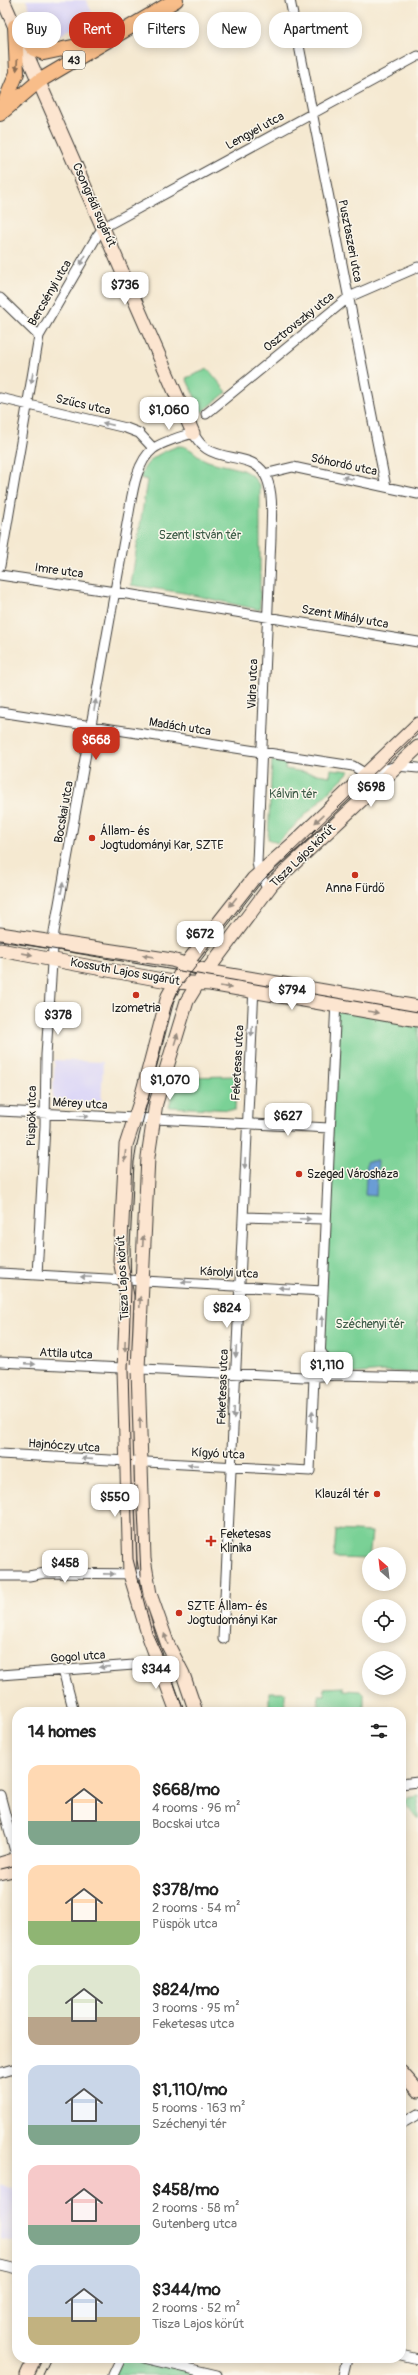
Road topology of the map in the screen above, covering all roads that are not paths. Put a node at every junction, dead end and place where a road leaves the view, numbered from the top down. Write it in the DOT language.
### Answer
graph roads {
  1 [pos="3,0"];
  2 [pos="176,0"];
  3 [pos="290,0"];
  4 [pos="12,20"];
  5 [pos="125,29"];
  6 [pos="15,48"];
  7 [pos="25,48"];
  8 [pos="33,48"];
  9 [pos="69,48"];
  10 [pos="93,48"];
  11 [pos="418,56"];
  12 [pos="39,81"];
  13 [pos="313,113"];
  14 [pos="0,114"];
  15 [pos="104,227"];
  16 [pos="418,267"];
  17 [pos="349,297"];
  18 [pos="0,298"];
  19 [pos="39,336"];
  20 [pos="0,398"];
  21 [pos="27,404"];
  22 [pos="206,414"];
  23 [pos="193,433"];
  24 [pos="153,448"];
  25 [pos="264,474"];
  26 [pos="386,486"];
  27 [pos="418,494"];
  28 [pos="0,566"];
  29 [pos="0,575"];
  30 [pos="115,592"];
  31 [pos="268,616"];
  32 [pos="418,642"];
  33 [pos="0,712"];
  34 [pos="418,724"];
  35 [pos="91,725"];
  36 [pos="418,746"];
  37 [pos="395,747"];
  38 [pos="262,752"];
  39 [pos="397,766"];
  40 [pos="418,768"];
  41 [pos="367,774"];
  42 [pos="373,789"];
  43 [pos="259,873"];
  44 [pos="268,890"];
  45 [pos="0,934"];
  46 [pos="54,942"];
  47 [pos="0,950"];
  48 [pos="54,958"];
  49 [pos="186,964"];
  50 [pos="207,971"];
  51 [pos="256,979"];
  52 [pos="175,982"];
  53 [pos="198,983"];
  54 [pos="254,992"];
  55 [pos="336,999"];
  56 [pos="418,1007"];
  57 [pos="418,1020"];
  58 [pos="0,1111"];
  59 [pos="44,1114"];
  60 [pos="135,1118"];
  61 [pos="153,1120"];
  62 [pos="247,1124"];
  63 [pos="329,1128"];
  64 [pos="243,1217"];
  65 [pos="325,1219"];
  66 [pos="0,1272"];
  67 [pos="37,1275"];
  68 [pos="133,1280"];
  69 [pos="240,1285"];
  70 [pos="323,1290"];
  71 [pos="321,1351"];
  72 [pos="0,1362"];
  73 [pos="131,1369"];
  74 [pos="235,1374"];
  75 [pos="339,1375"];
  76 [pos="418,1377"];
  77 [pos="314,1378"];
  78 [pos="0,1454"];
  79 [pos="126,1462"];
  80 [pos="141,1462"];
  81 [pos="232,1467"];
  82 [pos="130,1574"];
  83 [pos="146,1574"];
  84 [pos="0,1576"];
  85 [pos="223,1639"];
  86 [pos="158,1661"];
  87 [pos="63,1670"];
  88 [pos="0,1675"];
  89 [pos="73,1707"];
  90 [pos="174,1707"];
  91 [pos="194,1707"];
  92 [pos="418,1782"];
  93 [pos="406,1783"];
  94 [pos="0,1795"];
  95 [pos="12,1840"];
  96 [pos="12,1860"];
  97 [pos="0,1864"];
  98 [pos="12,1870"];
  99 [pos="0,1873"];
  100 [pos="12,2069"];
  101 [pos="0,2073"];
  102 [pos="406,2078"];
  103 [pos="418,2091"];
  104 [pos="418,2114"];
  105 [pos="406,2124"];
  106 [pos="0,2265"];
  107 [pos="12,2268"];
  108 [pos="406,2356"];
  109 [pos="418,2359"];
  110 [pos="33,2363"];
  111 [pos="119,2363"];
  112 [pos="165,2363"];
  113 [pos="346,2363"];
  114 [pos="28,2375"];
  115 [pos="113,2375"];
  116 [pos="217,2375"];
  117 [pos="343,2375"];
  1 -- 4 [label="street, Csongrádi sugárút"];
  2 -- 5 [label="main road, 43"];
  3 -- 13 [label="street, Pusztaszeri utca"];
  6 -- 14 [label="main road, one-way"];
  7 -- 12 [label="street, Csongrádi sugárút"];
  8 -- 9 [label="main road"];
  10 -- 12 [label="main road, 43"];
  11 -- 13 [label="street, Lengyel utca"];
  12 -- 14 [label="main road, 43"];
  12 -- 15 [label="street, Csongrádi sugárút"];
  13 -- 15 [label="street, Lengyel utca"];
  13 -- 17 [label="street, Pusztaszeri utca"];
  15 -- 19 [label="street, Bercsényi utca, one-way"];
  15 -- 23 [label="street, Csongrádi sugárút"];
  16 -- 17 [label="street, Osztrovszky utca"];
  17 -- 22 [label="street, Osztrovszky utca"];
  17 -- 26 [label="street, Pusztaszeri utca"];
  18 -- 19 [label="street"];
  19 -- 21 [label="street, Bercsényi utca, one-way"];
  20 -- 21 [label="street, Szűcs utca"];
  24 -- 21 [label="street, Szűcs utca, one-way"];
  21 -- 28 [label="street, Bercsényi utca"];
  23 -- 24 [label="street"];
  23 -- 25 [label="street"];
  24 -- 30 [label="street"];
  26 -- 25 [label="street, Sóhordó utca, one-way"];
  25 -- 31 [label="street"];
  26 -- 27 [label="street, Sóhordó utca"];
  29 -- 30 [label="street, Imre utca"];
  30 -- 31 [label="street"];
  35 -- 30 [label="street, Bocskai utca, one-way"];
  31 -- 32 [label="street, Szent Mihály utca"];
  31 -- 38 [label="street, Vidra utca"];
  33 -- 35 [label="street, Madách utca"];
  34 -- 37 [label="street, Tisza Lajos körút"];
  35 -- 38 [label="street, Madách utca"];
  46 -- 35 [label="street, Bocskai utca, one-way"];
  36 -- 37 [label="street, Tisza Lajos körút"];
  36 -- 39 [label="street, Tisza Lajos körút"];
  37 -- 41 [label="street, Tisza Lajos körút"];
  38 -- 41 [label="street"];
  38 -- 43 [label="street"];
  39 -- 40 [label="street"];
  39 -- 41 [label="street, Tisza Lajos körút"];
  39 -- 42 [label="street, Tisza Lajos körút"];
  41 -- 42 [label="street"];
  41 -- 43 [label="street, Tisza Lajos körút, one-way"];
  42 -- 44 [label="street, Tisza Lajos körút"];
  43 -- 44 [label="street, Tisza Lajos körút"];
  43 -- 49 [label="street, Tisza Lajos körút, one-way"];
  44 -- 50 [label="street, Tisza Lajos körút"];
  45 -- 46 [label="street, Kossuth Lajos sugárút"];
  46 -- 48 [label="street, Kossuth Lajos sugárút"];
  49 -- 46 [label="street, Kossuth Lajos sugárút, one-way"];
  47 -- 48 [label="street, Kossuth Lajos sugárút, one-way"];
  48 -- 52 [label="street, Kossuth Lajos sugárút"];
  48 -- 59 [label="street, Püspök utca"];
  49 -- 50 [label="street, Kossuth Lajos sugárút"];
  49 -- 52 [label="street, Tisza Lajos körút"];
  50 -- 51 [label="street, Kossuth Lajos sugárút"];
  50 -- 53 [label="street, Tisza Lajos körút"];
  51 -- 54 [label="street, Feketesas utca"];
  51 -- 55 [label="street, Kossuth Lajos sugárút"];
  52 -- 53 [label="street, Kossuth Lajos sugárút"];
  52 -- 60 [label="street, Tisza Lajos körút"];
  53 -- 54 [label="street, Kossuth Lajos sugárút, one-way"];
  61 -- 53 [label="street, Tisza Lajos körút, one-way"];
  54 -- 55 [label="street, Kossuth Lajos sugárút"];
  54 -- 62 [label="street, Feketesas utca, one-way"];
  55 -- 56 [label="street"];
  55 -- 57 [label="street, one-way"];
  55 -- 63 [label="street"];
  58 -- 59 [label="street, Mérey utca"];
  59 -- 60 [label="street, Mérey utca, one-way"];
  59 -- 67 [label="street, Püspök utca"];
  60 -- 61 [label="street, Mérey utca"];
  60 -- 68 [label="street, Tisza Lajos körút, one-way"];
  61 -- 62 [label="street, Mérey utca"];
  68 -- 61 [label="street, Tisza Lajos körút, one-way"];
  62 -- 63 [label="street, Mérey utca"];
  62 -- 64 [label="street, Feketesas utca, one-way"];
  63 -- 65 [label="street"];
  64 -- 65 [label="street, one-way"];
  64 -- 69 [label="street, Feketesas utca"];
  65 -- 70 [label="street"];
  66 -- 67 [label="street, Károlyi utca"];
  68 -- 67 [label="street, Károlyi utca, one-way"];
  69 -- 68 [label="street, Károlyi utca, one-way"];
  68 -- 73 [label="street, Tisza Lajos körút"];
  70 -- 69 [label="street, Károlyi utca, one-way"];
  69 -- 74 [label="street, Feketesas utca, one-way"];
  71 -- 70 [label="street, one-way"];
  71 -- 75 [label="street"];
  71 -- 77 [label="street"];
  72 -- 73 [label="street, Attila utca, one-way"];
  73 -- 74 [label="street, Attila utca"];
  73 -- 79 [label="street, Tisza Lajos körút"];
  80 -- 73 [label="street, Tisza Lajos körút, one-way"];
  74 -- 77 [label="street, Attila utca"];
  74 -- 81 [label="street, Feketesas utca, one-way"];
  75 -- 76 [label="street"];
  75 -- 77 [label="street"];
  81 -- 77 [label="street, Kígyó utca, one-way"];
  79 -- 78 [label="street, Hajnóczy utca, one-way"];
  79 -- 80 [label="street, Kígyó utca"];
  79 -- 82 [label="street, Tisza Lajos körút"];
  81 -- 80 [label="street, Kígyó utca, one-way"];
  80 -- 83 [label="street, Tisza Lajos körút"];
  81 -- 85 [label="street, Feketesas utca"];
  82 -- 83 [label="street"];
  84 -- 82 [label="street, one-way"];
  82 -- 86 [label="street, Tisza Lajos körút"];
  91 -- 83 [label="street, Tisza Lajos körút, one-way"];
  86 -- 87 [label="street, Gogol utca, one-way"];
  86 -- 90 [label="street, Tisza Lajos körút"];
  87 -- 88 [label="street, Gogol utca"];
  87 -- 89 [label="street"];
  92 -- 93 [label="street"];
  94 -- 95 [label="street"];
  96 -- 97 [label="street"];
  98 -- 99 [label="street"];
  100 -- 101 [label="street"];
  102 -- 103 [label="street"];
  104 -- 105 [label="street"];
  106 -- 107 [label="street"];
  108 -- 109 [label="street"];
  110 -- 114 [label="street"];
  111 -- 115 [label="street"];
  112 -- 116 [label="street"];
  113 -- 117 [label="street"];
}
